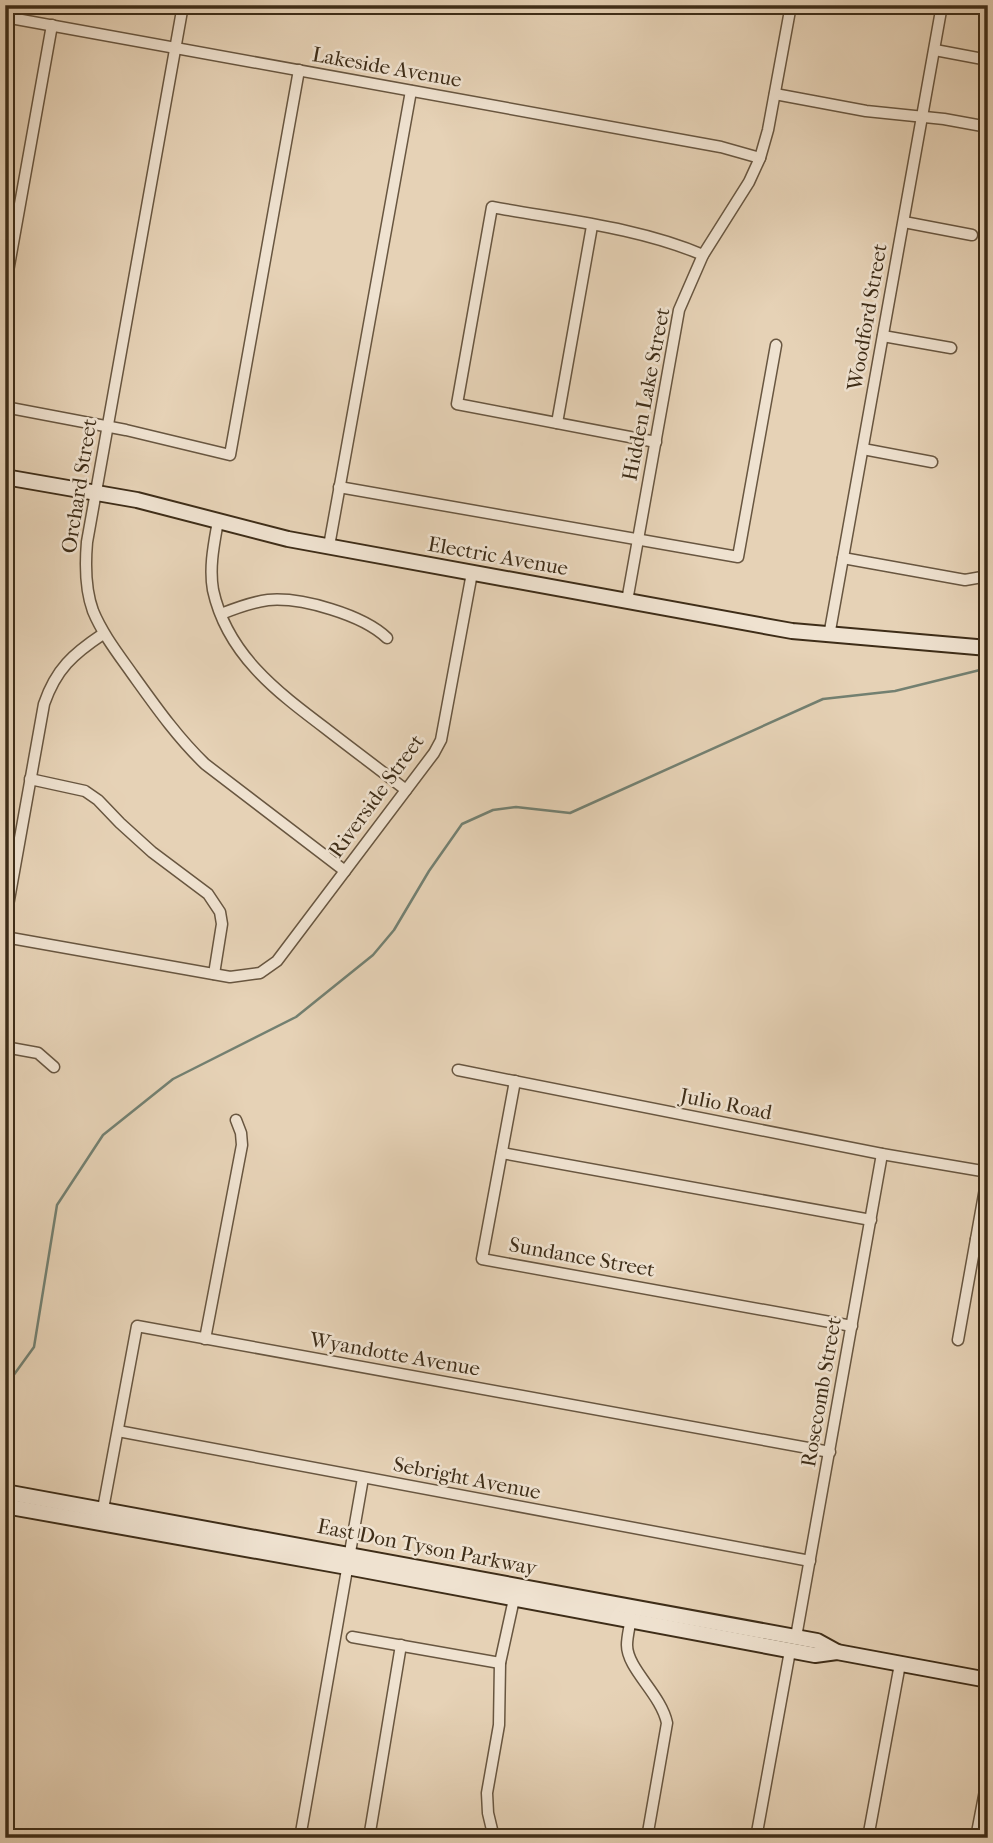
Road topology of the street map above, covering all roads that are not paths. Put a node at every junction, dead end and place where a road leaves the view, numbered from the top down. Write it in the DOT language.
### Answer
graph roads {
  1 [pos="183,5"];
  2 [pos="790,5"];
  3 [pos="942,5"];
  4 [pos="5,17"];
  5 [pos="52,25"];
  6 [pos="175,48"];
  7 [pos="935,50"];
  8 [pos="988,60"];
  9 [pos="299,70"];
  10 [pos="411,90"];
  11 [pos="775,94"];
  12 [pos="923,117"];
  13 [pos="988,127"];
  14 [pos="760,158"];
  15 [pos="904,222"];
  16 [pos="592,226"];
  17 [pos="972,235"];
  18 [pos="703,255"];
  19 [pos="5,288"];
  20 [pos="883,336"];
  21 [pos="776,345"];
  22 [pos="951,348"];
  23 [pos="5,407"];
  24 [pos="557,423"];
  25 [pos="108,426"];
  26 [pos="656,442"];
  27 [pos="863,449"];
  28 [pos="932,462"];
  29 [pos="5,477"];
  30 [pos="339,487"];
  31 [pos="96,492"];
  32 [pos="218,521"];
  33 [pos="638,539"];
  34 [pos="329,546"];
  35 [pos="843,558"];
  36 [pos="472,573"];
  37 [pos="985,573"];
  38 [pos="627,601"];
  39 [pos="221,614"];
  40 [pos="103,634"];
  41 [pos="829,636"];
  42 [pos="387,638"];
  43 [pos="988,648"];
  44 [pos="30,779"];
  45 [pos="406,790"];
  46 [pos="345,871"];
  47 [pos="5,922"];
  48 [pos="5,937"];
  49 [pos="214,974"];
  50 [pos="5,1047"];
  51 [pos="54,1067"];
  52 [pos="458,1070"];
  53 [pos="515,1082"];
  54 [pos="236,1120"];
  55 [pos="502,1153"];
  56 [pos="882,1154"];
  57 [pos="988,1172"];
  58 [pos="871,1220"];
  59 [pos="976,1239"];
  60 [pos="988,1241"];
  61 [pos="852,1326"];
  62 [pos="205,1339"];
  63 [pos="958,1340"];
  64 [pos="117,1431"];
  65 [pos="830,1452"];
  66 [pos="363,1478"];
  67 [pos="5,1492"];
  68 [pos="5,1506"];
  69 [pos="103,1509"];
  70 [pos="348,1560"];
  71 [pos="810,1561"];
  72 [pos="514,1599"];
  73 [pos="632,1613"];
  74 [pos="352,1637"];
  75 [pos="793,1644"];
  76 [pos="401,1645"];
  77 [pos="500,1663"];
  78 [pos="900,1664"];
  79 [pos="988,1680"];
  80 [pos="988,1775"];
  81 [pos="299,1838"];
  82 [pos="369,1838"];
  83 [pos="494,1838"];
  84 [pos="647,1838"];
  85 [pos="756,1838"];
  86 [pos="868,1838"];
  87 [pos="976,1838"];
  1 -- 6 [label="street, Orchard Street"];
  2 -- 11 [label="street, Hidden Lake Street"];
  3 -- 7 [label="street, Woodford Street"];
  4 -- 5 [label="street, Lakeside Avenue"];
  5 -- 6 [label="street, Lakeside Avenue"];
  5 -- 19 [label="street"];
  6 -- 9 [label="street, Lakeside Avenue"];
  6 -- 25 [label="street, Orchard Street"];
  7 -- 8 [label="street"];
  7 -- 12 [label="street, Woodford Street"];
  9 -- 10 [label="street, Lakeside Avenue"];
  9 -- 25 [label="street"];
  10 -- 14 [label="street, Lakeside Avenue"];
  10 -- 30 [label="street"];
  11 -- 12 [label="street"];
  11 -- 14 [label="street, Hidden Lake Street"];
  12 -- 13 [label="street"];
  12 -- 15 [label="street, Woodford Street"];
  14 -- 18 [label="street, Hidden Lake Street"];
  15 -- 17 [label="street"];
  15 -- 20 [label="street, Woodford Street"];
  16 -- 18 [label="street"];
  16 -- 24 [label="street"];
  16 -- 24 [label="street"];
  18 -- 26 [label="street, Hidden Lake Street"];
  20 -- 22 [label="street"];
  20 -- 27 [label="street, Woodford Street"];
  21 -- 33 [label="street"];
  23 -- 25 [label="street"];
  24 -- 26 [label="street"];
  25 -- 31 [label="street, Orchard Street"];
  26 -- 33 [label="street, Hidden Lake Street"];
  27 -- 28 [label="street"];
  27 -- 35 [label="street, Woodford Street"];
  29 -- 31 [label="main road, Electric Avenue"];
  30 -- 33 [label="street"];
  30 -- 34 [label="street"];
  31 -- 32 [label="main road, Electric Avenue"];
  31 -- 40 [label="street, Orchard Street"];
  32 -- 34 [label="main road, Electric Avenue"];
  32 -- 39 [label="street"];
  33 -- 38 [label="street, Hidden Lake Street"];
  34 -- 36 [label="main road, Electric Avenue"];
  35 -- 37 [label="street"];
  35 -- 41 [label="street, Woodford Street"];
  36 -- 38 [label="main road, Electric Avenue"];
  36 -- 45 [label="street, Riverside Street"];
  38 -- 41 [label="main road, Electric Avenue"];
  39 -- 42 [label="street"];
  39 -- 45 [label="street"];
  40 -- 44 [label="street"];
  40 -- 46 [label="street, Orchard Street"];
  41 -- 43 [label="main road, Electric Avenue"];
  44 -- 47 [label="street"];
  44 -- 49 [label="street"];
  45 -- 46 [label="street, Riverside Street"];
  46 -- 49 [label="street, Riverside Street"];
  48 -- 49 [label="street"];
  50 -- 51 [label="street"];
  52 -- 53 [label="street, Julio Road"];
  53 -- 55 [label="street, Sundance Street"];
  53 -- 56 [label="street, Julio Road"];
  54 -- 62 [label="street"];
  55 -- 58 [label="street"];
  55 -- 61 [label="street, Sundance Street"];
  56 -- 57 [label="street, Julio Road"];
  56 -- 58 [label="street, Rosecomb Street"];
  57 -- 59 [label="street"];
  58 -- 61 [label="street, Rosecomb Street"];
  59 -- 60 [label="street"];
  59 -- 63 [label="street"];
  61 -- 65 [label="street, Rosecomb Street"];
  62 -- 64 [label="street, Wyandotte Avenue"];
  62 -- 65 [label="street, Wyandotte Avenue"];
  64 -- 66 [label="street, Sebright Avenue"];
  64 -- 69 [label="street, Wyandotte Avenue"];
  65 -- 71 [label="street, Rosecomb Street"];
  66 -- 70 [label="street"];
  66 -- 71 [label="street, Sebright Avenue"];
  67 -- 69 [label="main road, East Don Tyson Parkway"];
  68 -- 70 [label="main road, East Don Tyson Parkway"];
  69 -- 70 [label="main road, East Don Tyson Parkway"];
  70 -- 72 [label="main road, East Don Tyson Parkway"];
  70 -- 73 [label="main road, East Don Tyson Parkway"];
  70 -- 81 [label="street"];
  71 -- 75 [label="street, Rosecomb Street"];
  72 -- 73 [label="main road, East Don Tyson Parkway"];
  72 -- 77 [label="street"];
  73 -- 75 [label="main road, East Don Tyson Parkway"];
  73 -- 84 [label="street"];
  74 -- 76 [label="street"];
  75 -- 78 [label="main road, East Don Tyson Parkway"];
  75 -- 85 [label="street, Rosecomb Street"];
  76 -- 77 [label="street"];
  76 -- 82 [label="street"];
  77 -- 83 [label="street"];
  78 -- 79 [label="main road, East Don Tyson Parkway"];
  78 -- 86 [label="street"];
  80 -- 87 [label="street"];
}
